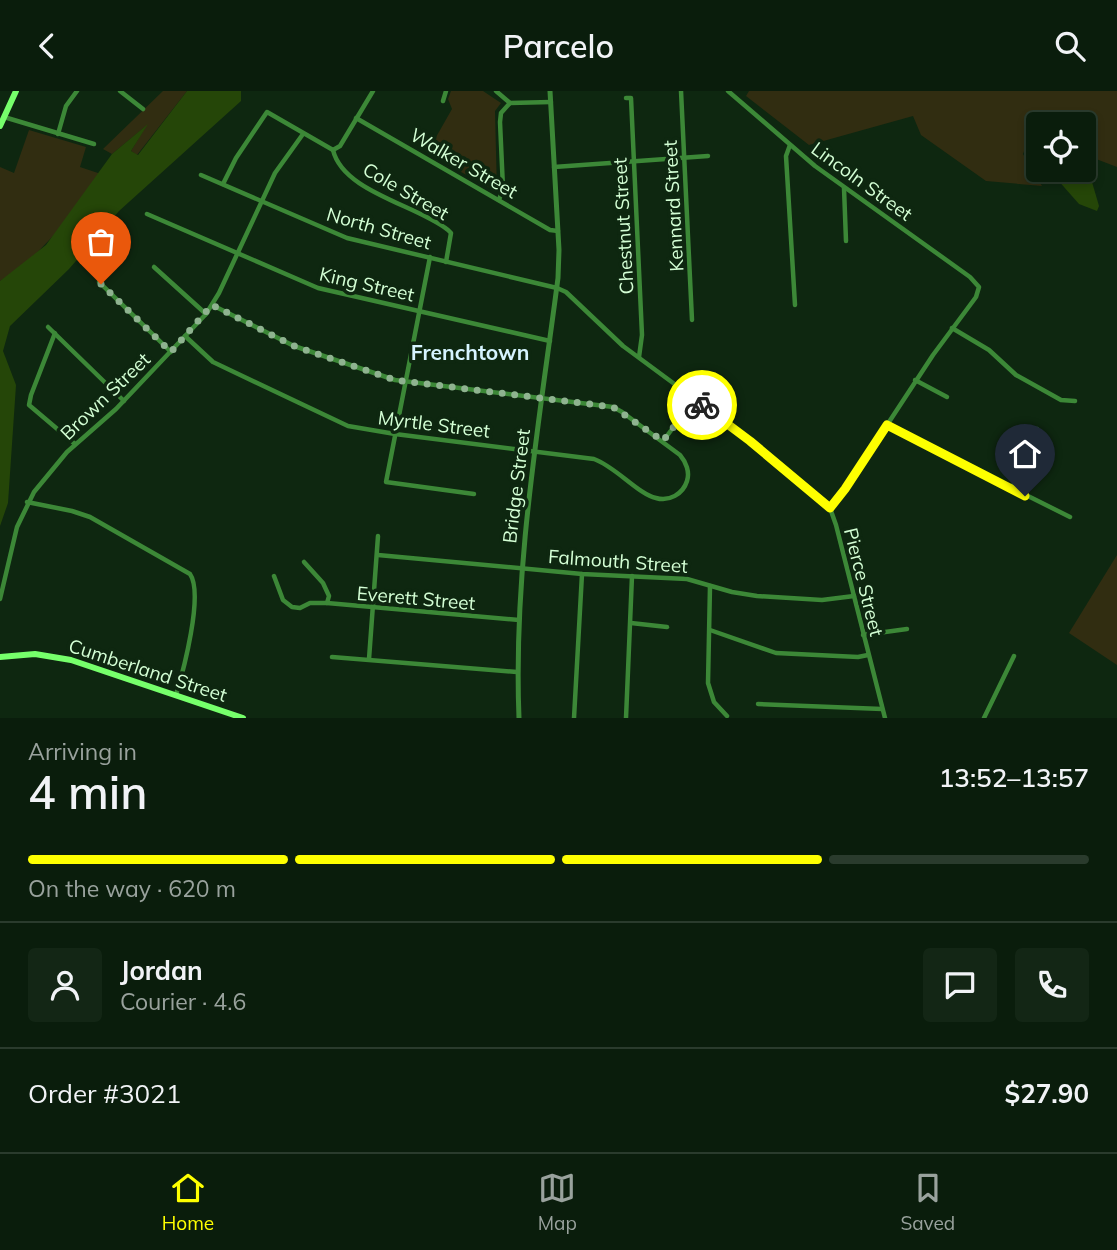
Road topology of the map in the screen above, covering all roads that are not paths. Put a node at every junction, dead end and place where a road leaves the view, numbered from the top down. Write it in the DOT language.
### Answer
graph roads {
  1 [pos="16,91"];
  2 [pos="77,91"];
  3 [pos="120,91"];
  4 [pos="373,91"];
  5 [pos="446,91"];
  6 [pos="496,91"];
  7 [pos="550,91"];
  8 [pos="681,91"];
  9 [pos="727,91"];
  10 [pos="626,99"];
  11 [pos="443,101"];
  12 [pos="551,102"];
  13 [pos="510,103"];
  14 [pos="142,109"];
  15 [pos="4,117"];
  16 [pos="356,118"];
  17 [pos="0,126"];
  18 [pos="58,134"];
  19 [pos="303,134"];
  20 [pos="94,144"];
  21 [pos="790,145"];
  22 [pos="333,150"];
  23 [pos="708,156"];
  24 [pos="684,157"];
  25 [pos="634,160"];
  26 [pos="554,167"];
  27 [pos="201,175"];
  28 [pos="223,184"];
  29 [pos="844,188"];
  30 [pos="499,199"];
  31 [pos="260,201"];
  32 [pos="147,214"];
  33 [pos="558,231"];
  34 [pos="846,241"];
  35 [pos="237,254"];
  36 [pos="430,257"];
  37 [pos="446,262"];
  38 [pos="154,267"];
  39 [pos="99,282"];
  40 [pos="557,288"];
  41 [pos="212,305"];
  42 [pos="794,305"];
  43 [pos="419,310"];
  44 [pos="206,314"];
  45 [pos="692,320"];
  46 [pos="48,327"];
  47 [pos="952,328"];
  48 [pos="55,333"];
  49 [pos="185,336"];
  50 [pos="550,341"];
  51 [pos="171,352"];
  52 [pos="639,357"];
  53 [pos="915,380"];
  54 [pos="405,382"];
  55 [pos="947,397"];
  56 [pos="542,399"];
  57 [pos="695,399"];
  58 [pos="124,401"];
  59 [pos="1074,401"];
  60 [pos="887,425"];
  61 [pos="1037,429"];
  62 [pos="395,434"];
  63 [pos="663,441"];
  64 [pos="75,444"];
  65 [pos="536,450"];
  66 [pos="1011,489"];
  67 [pos="474,494"];
  68 [pos="27,502"];
  69 [pos="830,508"];
  70 [pos="1070,517"];
  71 [pos="378,536"];
  72 [pos="377,555"];
  73 [pos="304,562"];
  74 [pos="523,569"];
  75 [pos="582,574"];
  76 [pos="274,576"];
  77 [pos="632,576"];
  78 [pos="710,586"];
  79 [pos="854,596"];
  80 [pos="0,599"];
  81 [pos="327,603"];
  82 [pos="373,608"];
  83 [pos="519,620"];
  84 [pos="631,623"];
  85 [pos="667,627"];
  86 [pos="907,629"];
  87 [pos="710,630"];
  88 [pos="863,635"];
  89 [pos="868,655"];
  90 [pos="1014,656"];
  91 [pos="0,657"];
  92 [pos="332,657"];
  93 [pos="369,659"];
  94 [pos="517,671"];
  95 [pos="175,695"];
  96 [pos="758,704"];
  97 [pos="842,708"];
  98 [pos="883,709"];
  99 [pos="727,716"];
  100 [pos="243,718"];
  101 [pos="519,718"];
  102 [pos="574,718"];
  103 [pos="626,718"];
  104 [pos="841,718"];
  105 [pos="885,718"];
  106 [pos="984,718"];
  1 -- 15 [label="main road"];
  2 -- 18 [label="street"];
  3 -- 14 [label="street"];
  4 -- 16 [label="street"];
  5 -- 11 [label="street"];
  6 -- 13 [label="street"];
  7 -- 12 [label="street, Bridge Street"];
  8 -- 24 [label="street, Kennard Street"];
  9 -- 21 [label="street, Lincoln Street"];
  10 -- 25 [label="street, Chestnut Street"];
  12 -- 13 [label="street"];
  12 -- 26 [label="street, Bridge Street"];
  13 -- 30 [label="street"];
  15 -- 17 [label="main road"];
  15 -- 18 [label="street"];
  16 -- 22 [label="street"];
  16 -- 30 [label="street, Walker Street"];
  18 -- 20 [label="street"];
  19 -- 22 [label="street"];
  19 -- 28 [label="street"];
  19 -- 31 [label="street, Brown Street"];
  21 -- 29 [label="street, Lincoln Street"];
  21 -- 42 [label="street"];
  22 -- 37 [label="street, Cole Street"];
  23 -- 24 [label="street"];
  24 -- 25 [label="street"];
  24 -- 45 [label="street, Kennard Street"];
  25 -- 26 [label="street"];
  25 -- 52 [label="street, Chestnut Street"];
  26 -- 33 [label="street, Bridge Street"];
  27 -- 28 [label="street, North Street"];
  28 -- 31 [label="street, North Street"];
  29 -- 34 [label="street"];
  29 -- 47 [label="street, Lincoln Street"];
  30 -- 33 [label="street, Walker Street"];
  31 -- 35 [label="street, Brown Street"];
  31 -- 36 [label="street, North Street"];
  32 -- 35 [label="street, King Street"];
  33 -- 40 [label="street, Bridge Street"];
  35 -- 41 [label="street, Brown Street"];
  35 -- 43 [label="street, King Street"];
  36 -- 37 [label="street, North Street"];
  36 -- 43 [label="street"];
  37 -- 40 [label="street, North Street"];
  38 -- 44 [label="street"];
  39 -- 51 [label="street"];
  40 -- 50 [label="street, Bridge Street"];
  40 -- 52 [label="street, Pierce Street"];
  41 -- 44 [label="street, Brown Street"];
  41 -- 54 [label="street"];
  43 -- 50 [label="street, King Street"];
  43 -- 54 [label="street"];
  44 -- 49 [label="street, Brown Street"];
  46 -- 48 [label="street"];
  47 -- 53 [label="street"];
  47 -- 59 [label="street"];
  48 -- 58 [label="street"];
  48 -- 64 [label="street"];
  49 -- 51 [label="street, Brown Street"];
  49 -- 62 [label="street, Myrtle Street"];
  50 -- 56 [label="street, Bridge Street"];
  51 -- 58 [label="street, Brown Street"];
  52 -- 57 [label="street, Pierce Street"];
  53 -- 55 [label="street"];
  53 -- 60 [label="street"];
  54 -- 56 [label="street"];
  54 -- 62 [label="street"];
  56 -- 63 [label="street"];
  56 -- 65 [label="street, Bridge Street"];
  57 -- 63 [label="street"];
  57 -- 69 [label="street, Pierce Street"];
  58 -- 64 [label="street, Brown Street"];
  60 -- 66 [label="street"];
  60 -- 69 [label="street"];
  61 -- 66 [label="street"];
  62 -- 65 [label="street, Myrtle Street"];
  62 -- 67 [label="street"];
  63 -- 65 [label="street, Myrtle Street"];
  64 -- 68 [label="street, Brown Street"];
  65 -- 74 [label="street, Bridge Street"];
  66 -- 70 [label="street"];
  68 -- 80 [label="street, Brown Street"];
  68 -- 95 [label="street"];
  69 -- 79 [label="street, Pierce Street"];
  71 -- 72 [label="street"];
  72 -- 74 [label="street, Falmouth Street"];
  72 -- 82 [label="street"];
  73 -- 81 [label="street"];
  74 -- 75 [label="street, Falmouth Street"];
  74 -- 83 [label="street, Bridge Street"];
  75 -- 77 [label="street, Falmouth Street"];
  75 -- 102 [label="street"];
  76 -- 81 [label="street, Everett Street"];
  77 -- 78 [label="street, Falmouth Street"];
  77 -- 84 [label="street"];
  78 -- 79 [label="street, Falmouth Street"];
  78 -- 87 [label="street"];
  79 -- 88 [label="street, Pierce Street"];
  81 -- 82 [label="street, Everett Street"];
  82 -- 83 [label="street, Everett Street"];
  82 -- 93 [label="street"];
  83 -- 94 [label="street, Bridge Street"];
  84 -- 85 [label="street"];
  84 -- 103 [label="street"];
  86 -- 88 [label="street"];
  87 -- 89 [label="street"];
  87 -- 99 [label="street"];
  88 -- 89 [label="street, Pierce Street"];
  89 -- 98 [label="street, Pierce Street"];
  90 -- 106 [label="street"];
  91 -- 95 [label="main road, Cumberland Street"];
  92 -- 93 [label="street"];
  93 -- 94 [label="street"];
  94 -- 101 [label="street, Bridge Street"];
  95 -- 100 [label="main road, Cumberland Street"];
  96 -- 97 [label="street"];
  97 -- 98 [label="street"];
  97 -- 104 [label="street"];
  98 -- 105 [label="street, Pierce Street"];
}
